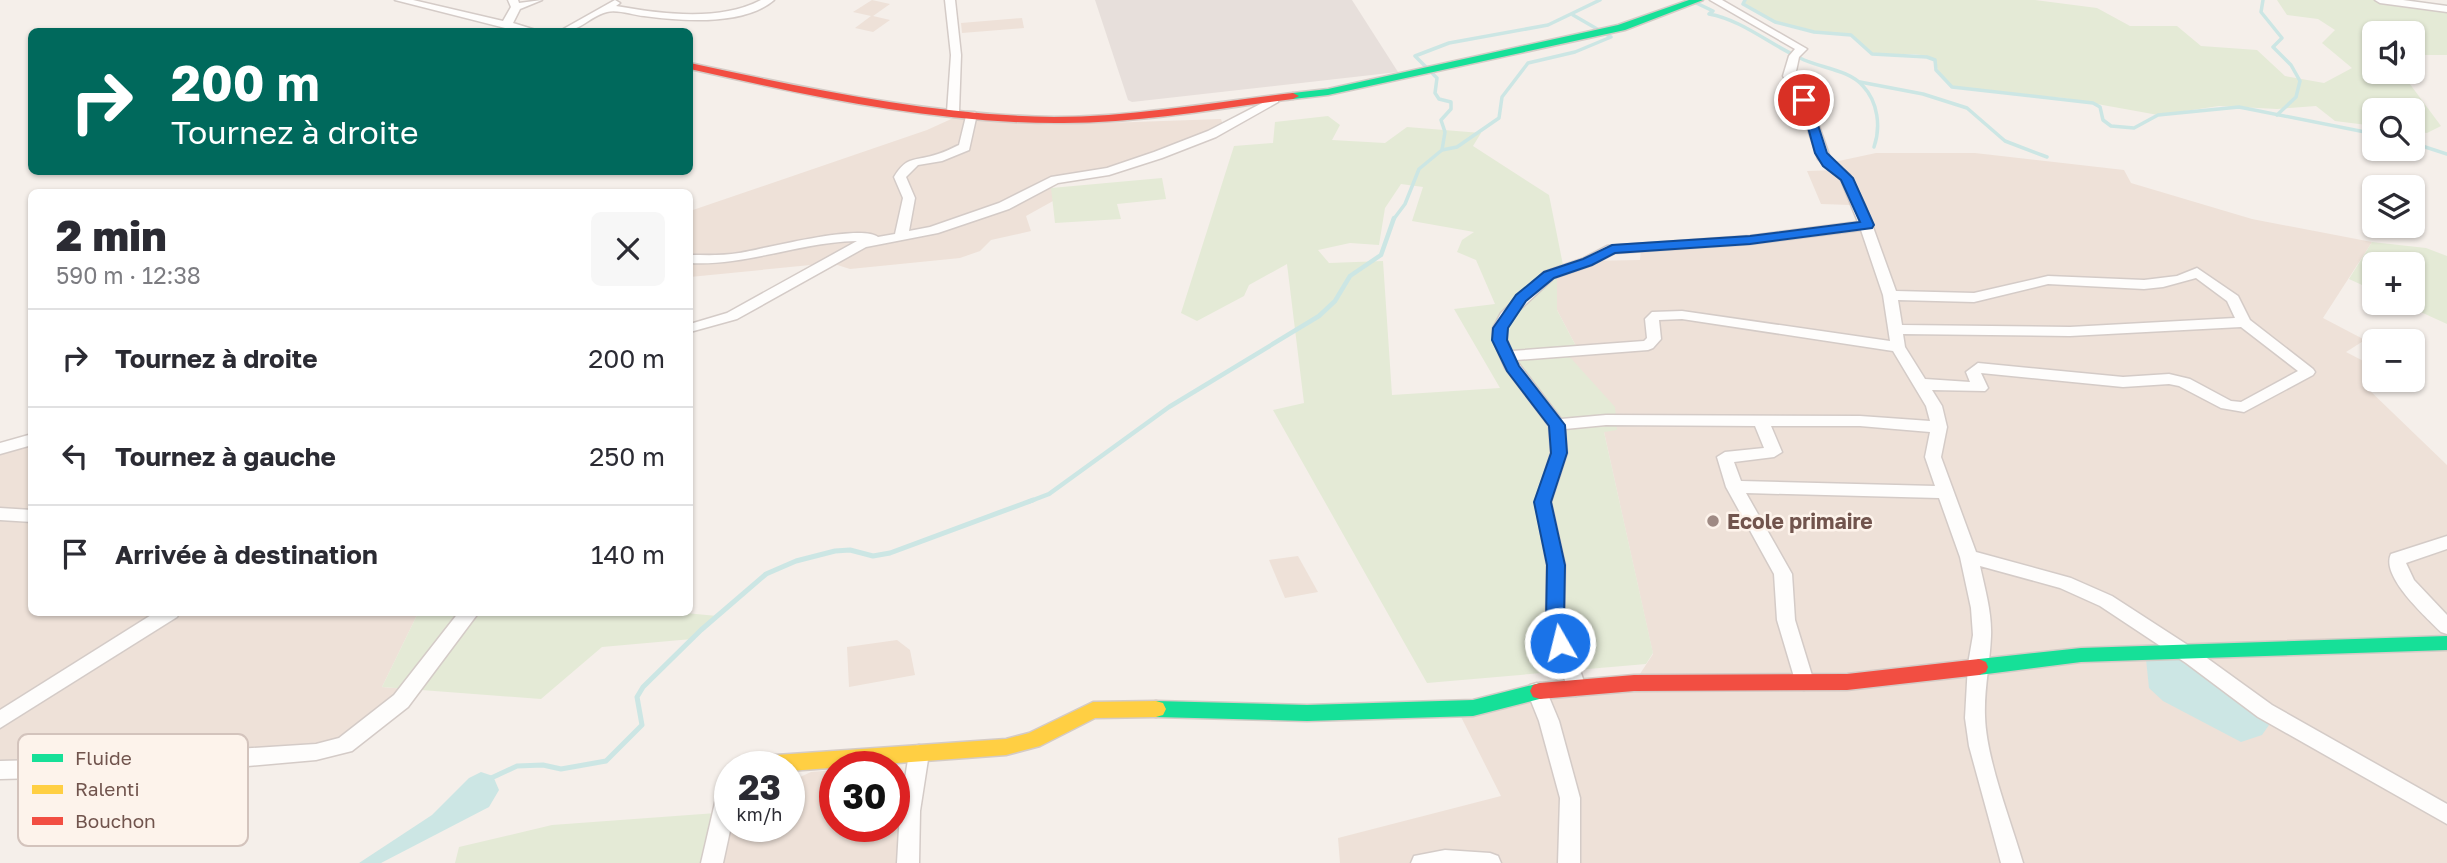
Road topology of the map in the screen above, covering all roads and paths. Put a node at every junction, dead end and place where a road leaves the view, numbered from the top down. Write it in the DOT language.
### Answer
graph roads {
  1 [pos="400,0"];
  2 [pos="537,0"];
  3 [pos="620,0"];
  4 [pos="769,0"];
  5 [pos="950,0"];
  6 [pos="1715,0"];
  7 [pos="2380,0"];
  8 [pos="1695,1"];
  9 [pos="514,4"];
  10 [pos="607,8"];
  11 [pos="2447,9"];
  12 [pos="506,24"];
  13 [pos="522,28"];
  14 [pos="570,28"];
  15 [pos="693,67"];
  16 [pos="1274,100"];
  17 [pos="953,112"];
  18 [pos="971,114"];
  19 [pos="1867,225"];
  20 [pos="901,236"];
  21 [pos="880,238"];
  22 [pos="693,259"];
  23 [pos="1890,295"];
  24 [pos="2244,323"];
  25 [pos="693,327"];
  26 [pos="1895,329"];
  27 [pos="1898,347"];
  28 [pos="1508,356"];
  29 [pos="1920,384"];
  30 [pos="1761,421"];
  31 [pos="1557,425"];
  32 [pos="1939,427"];
  33 [pos="28,440"];
  34 [pos="0,449"];
  35 [pos="1734,487"];
  36 [pos="1945,492"];
  37 [pos="0,514"];
  38 [pos="28,516"];
  39 [pos="2447,542"];
  40 [pos="1969,557"];
  41 [pos="166,616"];
  42 [pos="467,616"];
  43 [pos="2447,627"];
  44 [pos="2447,643"];
  45 [pos="2180,649"];
  46 [pos="1977,664"];
  47 [pos="1804,682"];
  48 [pos="1576,688"];
  49 [pos="1537,691"];
  50 [pos="0,720"];
  51 [pos="919,753"];
  52 [pos="248,757"];
  53 [pos="805,762"];
  54 [pos="0,770"];
  55 [pos="18,770"];
  56 [pos="2447,815"];
  57 [pos="717,842"];
  58 [pos="712,863"];
  59 [pos="908,863"];
  60 [pos="1422,863"];
  61 [pos="1490,863"];
  62 [pos="1569,863"];
  63 [pos="2012,863"];
  1 -- 12 [label="street"];
  2 -- 9 [label="street"];
  3 -- 10 [label="street"];
  4 -- 10 [label="street"];
  5 -- 17 [label="street"];
  6 -- 19 [label="street"];
  7 -- 11 [label="street"];
  8 -- 16 [label="street"];
  9 -- 12 [label="street"];
  10 -- 14 [label="street"];
  12 -- 13 [label="street"];
  15 -- 17 [label="street"];
  16 -- 18 [label="street"];
  16 -- 20 [label="street"];
  17 -- 18 [label="street"];
  18 -- 20 [label="street"];
  19 -- 23 [label="street"];
  19 -- 28 [label="street"];
  20 -- 21 [label="street"];
  21 -- 22 [label="street"];
  21 -- 25 [label="street"];
  23 -- 24 [label="street"];
  23 -- 26 [label="street"];
  24 -- 26 [label="street"];
  24 -- 29 [label="street"];
  26 -- 27 [label="street"];
  27 -- 28 [label="street"];
  27 -- 29 [label="street"];
  28 -- 31 [label="street"];
  29 -- 32 [label="street"];
  30 -- 31 [label="street"];
  30 -- 32 [label="street"];
  30 -- 35 [label="street"];
  31 -- 48 [label="street"];
  32 -- 36 [label="street"];
  33 -- 34 [label="street"];
  35 -- 36 [label="street"];
  35 -- 47 [label="street"];
  36 -- 40 [label="street"];
  37 -- 38 [label="street"];
  39 -- 43 [label="street"];
  40 -- 45 [label="street"];
  40 -- 46 [label="street"];
  41 -- 50 [label="street"];
  42 -- 52 [label="street"];
  44 -- 45 [label="street"];
  45 -- 46 [label="street"];
  45 -- 56 [label="street"];
  46 -- 47 [label="street"];
  46 -- 63 [label="street"];
  47 -- 48 [label="street"];
  48 -- 49 [label="street"];
  49 -- 51 [label="street"];
  49 -- 62 [label="street"];
  51 -- 53 [label="street"];
  51 -- 59 [label="street"];
  54 -- 55 [label="street"];
  57 -- 58 [label="street"];
  60 -- 61 [label="street"];
}
